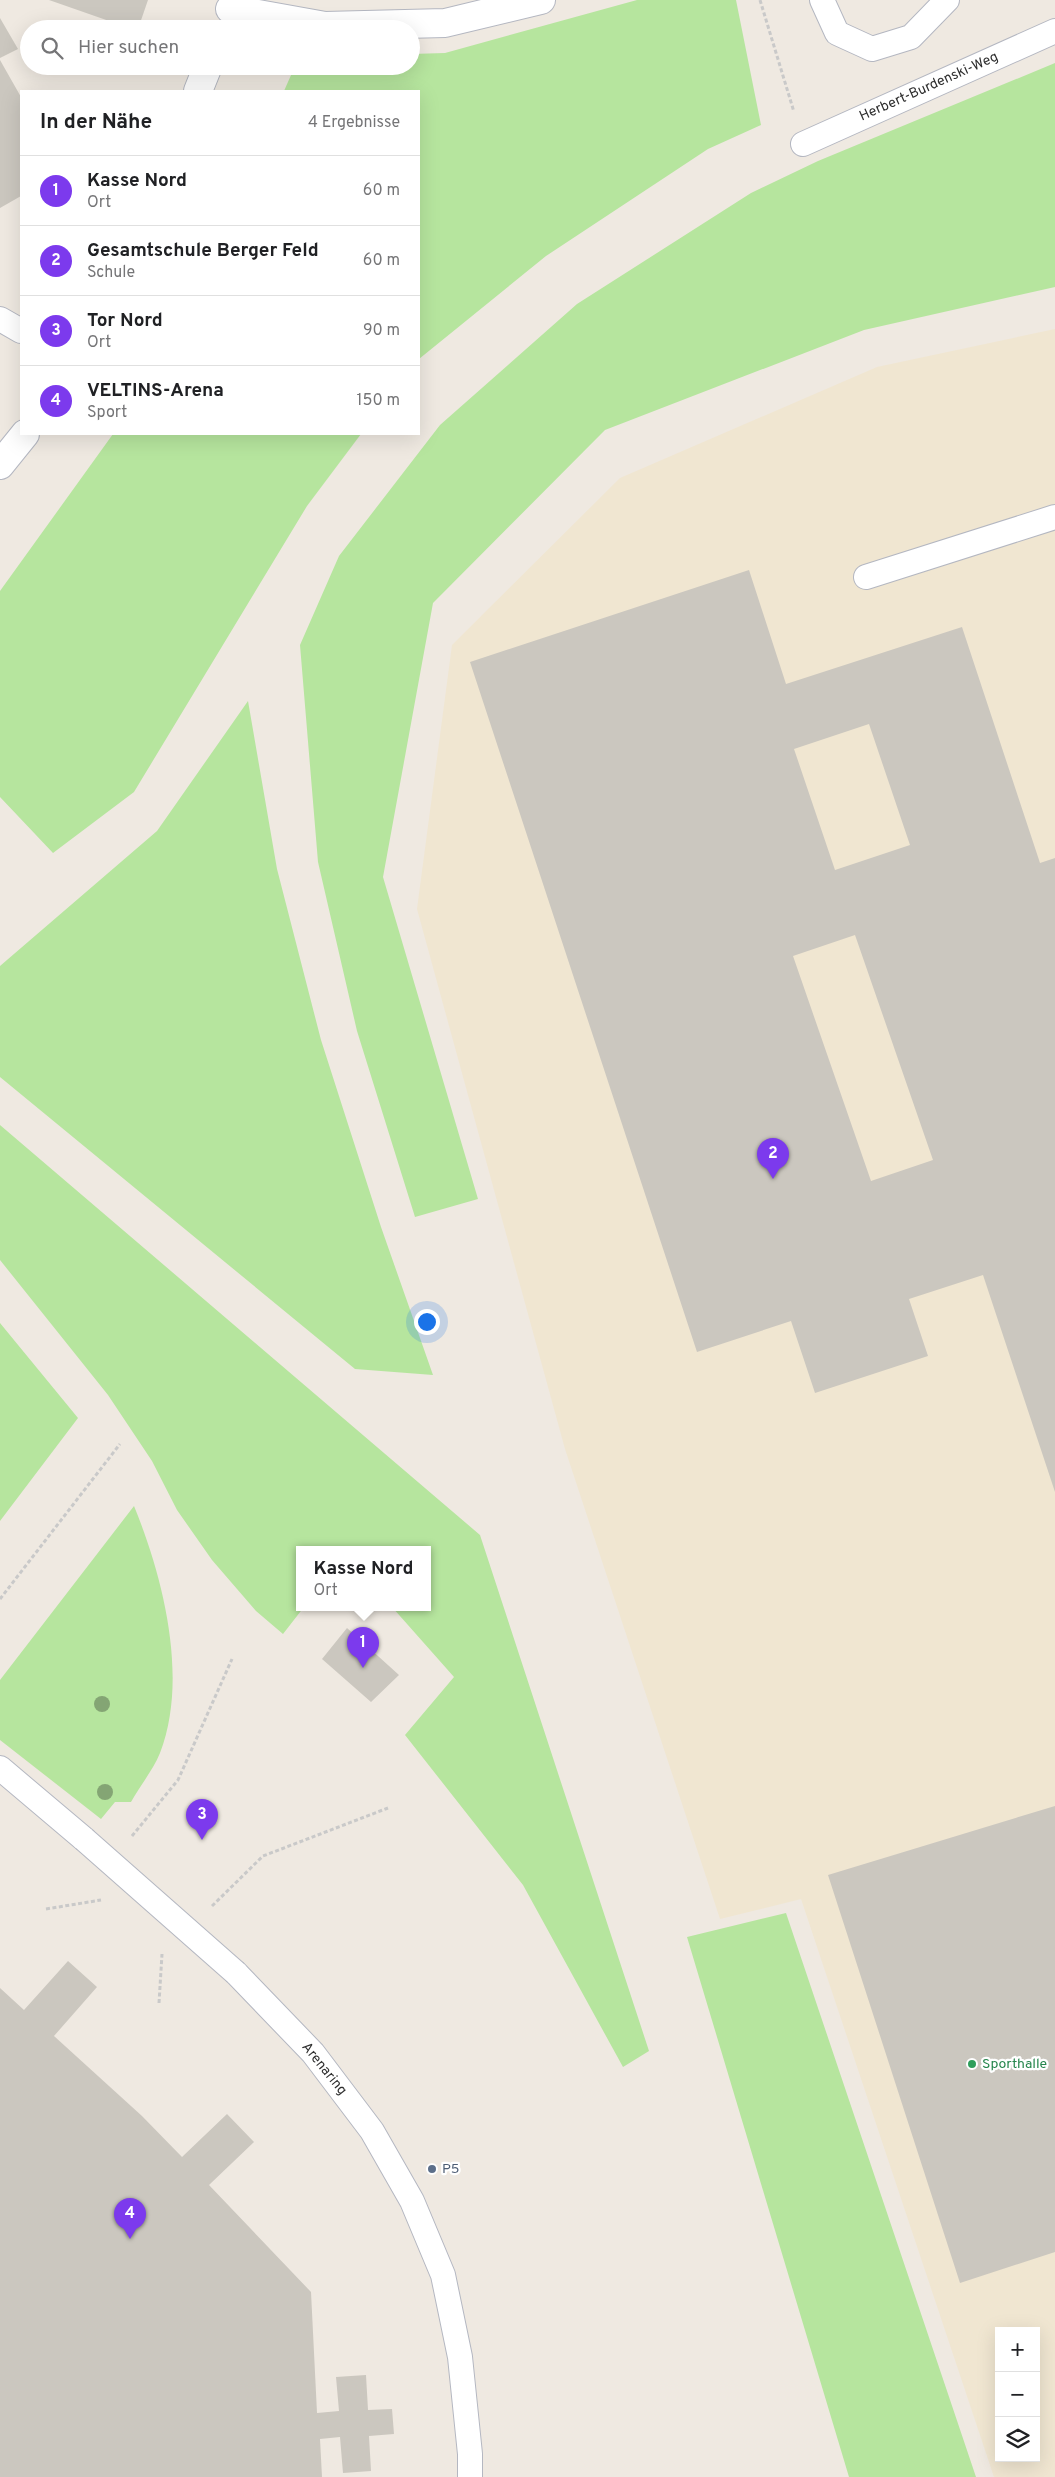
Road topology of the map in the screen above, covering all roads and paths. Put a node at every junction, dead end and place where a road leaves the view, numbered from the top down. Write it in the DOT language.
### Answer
graph roads {
  1 [pos="541,0"];
  2 [pos="760,0"];
  3 [pos="822,0"];
  4 [pos="947,0"];
  5 [pos="228,13"];
  6 [pos="281,20"];
  7 [pos="420,24"];
  8 [pos="1055,31"];
  9 [pos="204,75"];
  10 [pos="198,90"];
  11 [pos="803,144"];
  12 [pos="0,319"];
  13 [pos="20,329"];
  14 [pos="24,435"];
  15 [pos="0,465"];
  16 [pos="1055,517"];
  17 [pos="866,577"];
  18 [pos="120,1444"];
  19 [pos="0,1599"];
  20 [pos="232,1659"];
  21 [pos="0,1768"];
  22 [pos="388,1808"];
  23 [pos="131,1837"];
  24 [pos="106,1899"];
  25 [pos="211,1907"];
  26 [pos="46,1909"];
  27 [pos="162,1949"];
  28 [pos="159,2003"];
  29 [pos="470,2477"];
  1 -- 7 [label="street"];
  2 -- 11 [label="path"];
  3 -- 4 [label="lane"];
  5 -- 6 [label="street"];
  8 -- 11 [label="lane, Herbert-Burdenski-Weg"];
  9 -- 10 [label="street"];
  12 -- 13 [label="lane"];
  14 -- 15 [label="street"];
  16 -- 17 [label="lane"];
  18 -- 19 [label="path"];
  20 -- 23 [label="path"];
  21 -- 29 [label="lane, Arenaring, bridge"];
  22 -- 25 [label="path"];
  24 -- 26 [label="path"];
  27 -- 28 [label="path"];
}
